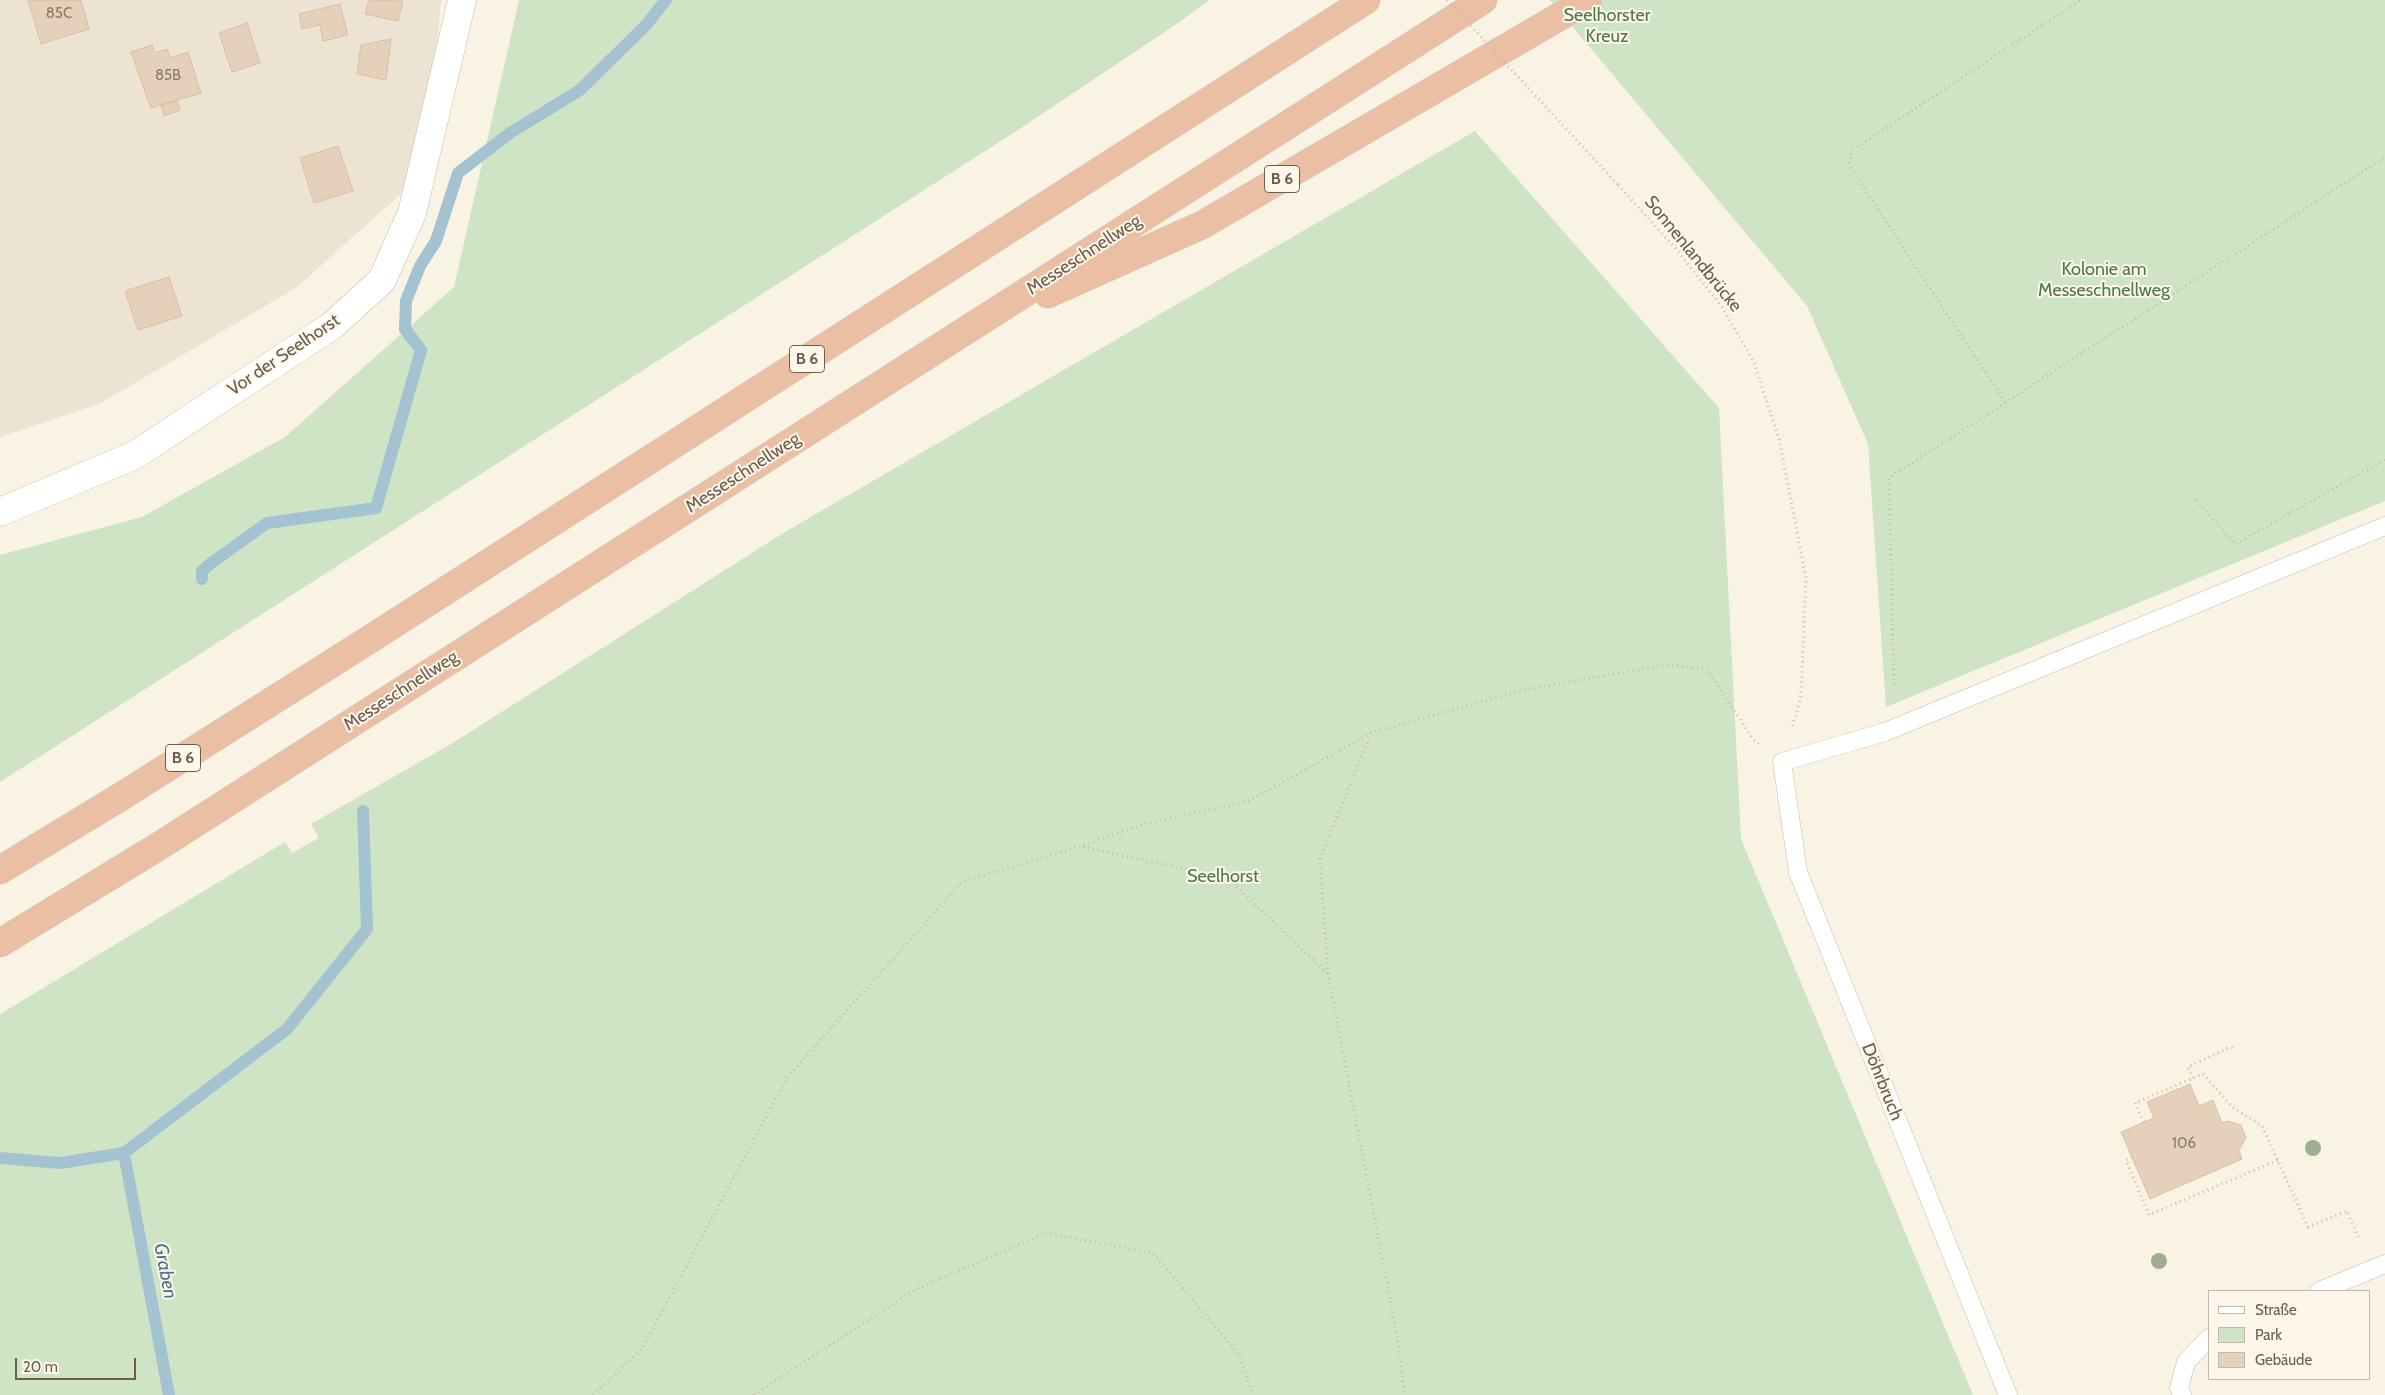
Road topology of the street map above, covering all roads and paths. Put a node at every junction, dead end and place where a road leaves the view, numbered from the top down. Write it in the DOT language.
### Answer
graph roads {
  1 [pos="462,0"];
  2 [pos="1334,0"];
  3 [pos="1366,0"];
  4 [pos="1448,0"];
  5 [pos="1483,0"];
  6 [pos="1588,0"];
  7 [pos="2081,0"];
  8 [pos="1250,75"];
  9 [pos="2385,157"];
  10 [pos="963,333"];
  11 [pos="2005,402"];
  12 [pos="2385,460"];
  13 [pos="2196,500"];
  14 [pos="0,512"];
  15 [pos="2385,526"];
  16 [pos="1894,685"];
  17 [pos="1371,733"];
  18 [pos="1782,762"];
  19 [pos="1082,846"];
  20 [pos="0,870"];
  21 [pos="0,943"];
  22 [pos="1328,974"];
  23 [pos="2233,1050"];
  24 [pos="2193,1078"];
  25 [pos="2144,1122"];
  26 [pos="2132,1157"];
  27 [pos="2278,1160"];
  28 [pos="2379,1267"];
  29 [pos="2322,1290"];
  30 [pos="2208,1339"];
  31 [pos="593,1395"];
  32 [pos="754,1395"];
  33 [pos="1253,1395"];
  34 [pos="1406,1395"];
  35 [pos="2008,1395"];
  36 [pos="2182,1395"];
  1 -- 14 [label="street, Vor der Seelhorst"];
  2 -- 8 [label="highway, B 6"];
  3 -- 8 [label="highway"];
  4 -- 18 [label="path, Sonnenlandbrücke, bridge"];
  5 -- 10 [label="highway, Messeschnellweg"];
  6 -- 10 [label="highway, B 6"];
  7 -- 11 [label="path"];
  8 -- 20 [label="highway, B 6"];
  9 -- 11 [label="path"];
  10 -- 21 [label="highway, Messeschnellweg / B 6"];
  11 -- 16 [label="path"];
  12 -- 13 [label="path"];
  15 -- 18 [label="lane"];
  17 -- 18 [label="path"];
  17 -- 19 [label="path"];
  17 -- 22 [label="path"];
  18 -- 35 [label="lane, Döhrbruch"];
  19 -- 22 [label="path"];
  19 -- 31 [label="path"];
  22 -- 34 [label="path"];
  23 -- 24 [label="path"];
  24 -- 25 [label="path"];
  24 -- 27 [label="path"];
  26 -- 27 [label="path"];
  27 -- 28 [label="path"];
  28 -- 29 [label="lane"];
  30 -- 36 [label="lane"];
  32 -- 33 [label="path"];
}
